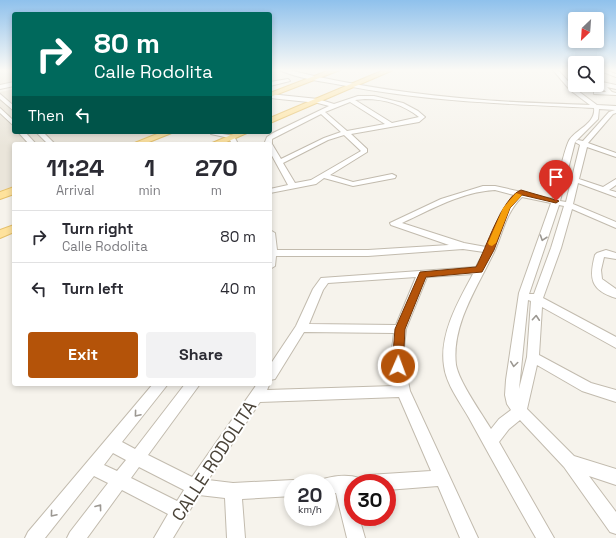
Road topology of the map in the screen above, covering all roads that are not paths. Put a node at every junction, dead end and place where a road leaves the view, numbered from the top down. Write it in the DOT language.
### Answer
graph roads {
  1 [pos="272,95"];
  2 [pos="329,95"];
  3 [pos="429,95"];
  4 [pos="580,95"];
  5 [pos="0,96"];
  6 [pos="351,100"];
  7 [pos="313,101"];
  8 [pos="593,105"];
  9 [pos="616,105"];
  10 [pos="12,107"];
  11 [pos="334,107"];
  12 [pos="0,110"];
  13 [pos="616,110"];
  14 [pos="322,112"];
  15 [pos="272,120"];
  16 [pos="604,120"];
  17 [pos="12,122"];
  18 [pos="391,125"];
  19 [pos="345,133"];
  20 [pos="24,134"];
  21 [pos="41,134"];
  22 [pos="164,134"];
  23 [pos="218,134"];
  24 [pos="242,134"];
  25 [pos="234,140"];
  26 [pos="572,140"];
  27 [pos="31,142"];
  28 [pos="50,142"];
  29 [pos="142,142"];
  30 [pos="271,142"];
  31 [pos="584,144"];
  32 [pos="272,148"];
  33 [pos="616,155"];
  34 [pos="280,162"];
  35 [pos="324,176"];
  36 [pos="392,176"];
  37 [pos="576,180"];
  38 [pos="616,181"];
  39 [pos="293,187"];
  40 [pos="12,191"];
  41 [pos="272,191"];
  42 [pos="603,191"];
  43 [pos="521,193"];
  44 [pos="0,196"];
  45 [pos="616,196"];
  46 [pos="556,201"];
  47 [pos="569,205"];
  48 [pos="616,225"];
  49 [pos="12,229"];
  50 [pos="0,234"];
  51 [pos="272,246"];
  52 [pos="463,246"];
  53 [pos="490,250"];
  54 [pos="273,253"];
  55 [pos="616,256"];
  56 [pos="272,257"];
  57 [pos="479,270"];
  58 [pos="423,274"];
  59 [pos="524,293"];
  60 [pos="616,294"];
  61 [pos="537,300"];
  62 [pos="301,328"];
  63 [pos="400,329"];
  64 [pos="616,343"];
  65 [pos="532,357"];
  66 [pos="272,372"];
  67 [pos="160,386"];
  68 [pos="191,386"];
  69 [pos="260,390"];
  70 [pos="403,391"];
  71 [pos="616,396"];
  72 [pos="520,411"];
  73 [pos="490,442"];
  74 [pos="111,444"];
  75 [pos="137,458"];
  76 [pos="569,462"];
  77 [pos="92,467"];
  78 [pos="616,477"];
  79 [pos="442,478"];
  80 [pos="119,481"];
  81 [pos="396,481"];
  82 [pos="341,485"];
  83 [pos="195,486"];
  84 [pos="284,488"];
  85 [pos="233,491"];
  86 [pos="180,511"];
  87 [pos="616,526"];
  88 [pos="34,538"];
  89 [pos="76,538"];
  90 [pos="163,538"];
  91 [pos="236,538"];
  92 [pos="356,538"];
  93 [pos="469,538"];
  94 [pos="545,538"];
  1 -- 7 [label="street"];
  2 -- 7 [label="main road"];
  3 -- 8 [label="street"];
  4 -- 8 [label="street"];
  5 -- 10 [label="street"];
  6 -- 11 [label="street"];
  6 -- 18 [label="street"];
  6 -- 18 [label="street"];
  7 -- 11 [label="street"];
  7 -- 15 [label="main road"];
  8 -- 9 [label="street"];
  8 -- 13 [label="street"];
  8 -- 16 [label="street"];
  11 -- 14 [label="street"];
  12 -- 17 [label="street"];
  13 -- 16 [label="street"];
  14 -- 19 [label="street"];
  14 -- 30 [label="street"];
  16 -- 26 [label="street"];
  16 -- 31 [label="street"];
  18 -- 19 [label="street"];
  19 -- 34 [label="street"];
  19 -- 35 [label="street"];
  20 -- 27 [label="street"];
  21 -- 28 [label="street"];
  22 -- 29 [label="main road"];
  23 -- 25 [label="street"];
  24 -- 25 [label="main road"];
  26 -- 31 [label="street"];
  26 -- 46 [label="street"];
  31 -- 33 [label="street"];
  31 -- 37 [label="street"];
  32 -- 34 [label="street"];
  34 -- 39 [label="street"];
  35 -- 36 [label="street"];
  35 -- 39 [label="street"];
  37 -- 42 [label="street"];
  37 -- 47 [label="street"];
  38 -- 42 [label="street"];
  39 -- 41 [label="street"];
  40 -- 44 [label="main road"];
  42 -- 45 [label="street"];
  43 -- 46 [label="street"];
  43 -- 52 [label="street"];
  43 -- 53 [label="street"];
  46 -- 47 [label="street"];
  46 -- 59 [label="street, one-way"];
  47 -- 48 [label="street"];
  47 -- 61 [label="street"];
  49 -- 50 [label="main road"];
  51 -- 54 [label="street"];
  52 -- 53 [label="street"];
  52 -- 54 [label="street"];
  53 -- 57 [label="street"];
  54 -- 56 [label="street"];
  55 -- 60 [label="street"];
  57 -- 58 [label="street"];
  57 -- 73 [label="street"];
  58 -- 62 [label="street"];
  58 -- 63 [label="street"];
  59 -- 61 [label="street"];
  59 -- 72 [label="street, one-way"];
  61 -- 64 [label="street"];
  65 -- 61 [label="street, one-way"];
  62 -- 63 [label="street"];
  62 -- 66 [label="street"];
  63 -- 70 [label="street"];
  65 -- 71 [label="street"];
  65 -- 72 [label="street"];
  67 -- 74 [label="street, one-way"];
  68 -- 75 [label="street"];
  69 -- 70 [label="street"];
  69 -- 83 [label="street, CALLE RODOLITA"];
  70 -- 79 [label="street"];
  72 -- 73 [label="street"];
  72 -- 76 [label="street"];
  73 -- 94 [label="street"];
  74 -- 75 [label="street"];
  74 -- 77 [label="street"];
  75 -- 80 [label="street"];
  75 -- 83 [label="street"];
  76 -- 78 [label="street"];
  76 -- 87 [label="street"];
  77 -- 80 [label="street"];
  77 -- 88 [label="street, one-way"];
  79 -- 81 [label="street"];
  79 -- 93 [label="street"];
  80 -- 86 [label="street"];
  89 -- 80 [label="street, one-way"];
  82 -- 92 [label="street"];
  83 -- 85 [label="street"];
  83 -- 86 [label="street, CALLE RODOLITA"];
  84 -- 85 [label="street"];
  85 -- 91 [label="street"];
  86 -- 90 [label="street, CALLE RODOLITA"];
}
